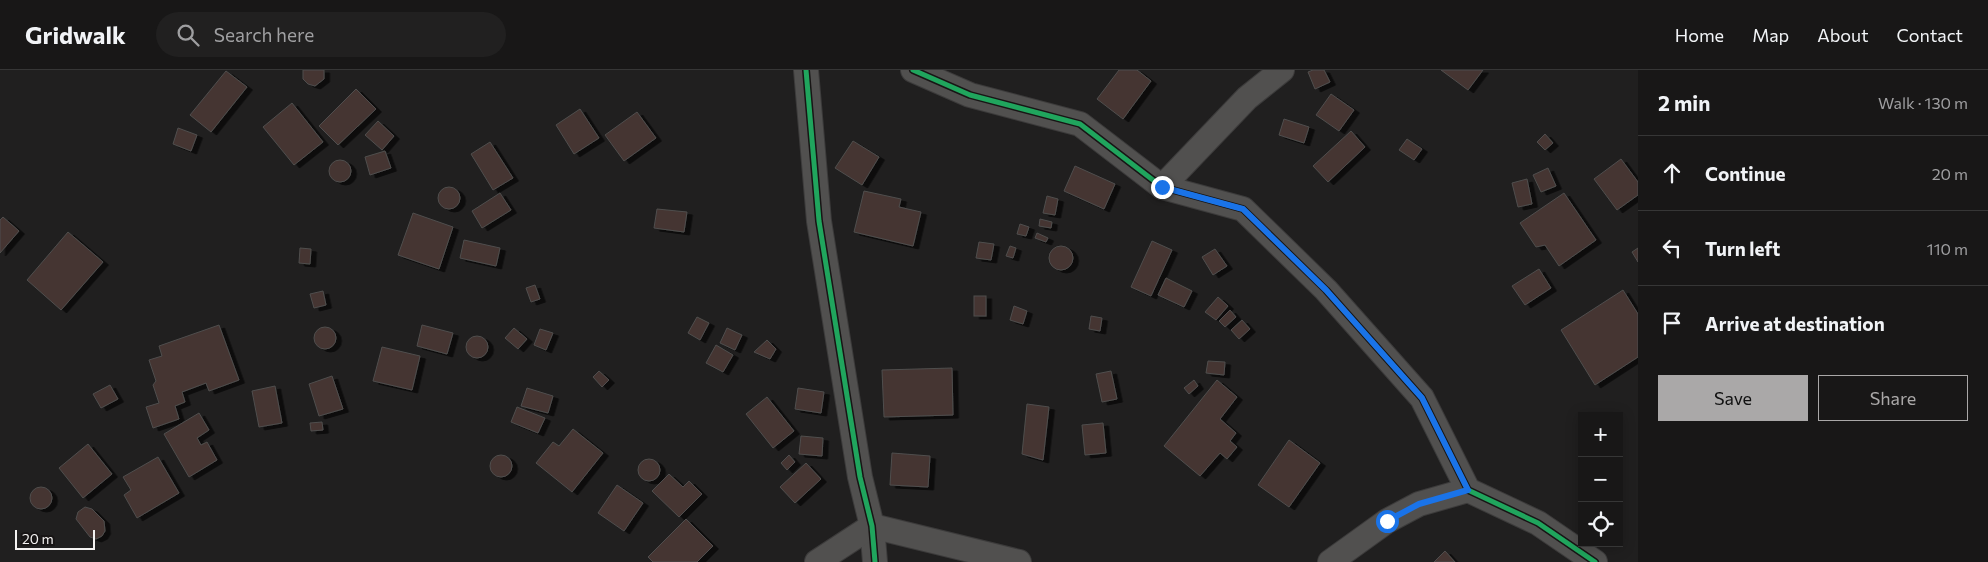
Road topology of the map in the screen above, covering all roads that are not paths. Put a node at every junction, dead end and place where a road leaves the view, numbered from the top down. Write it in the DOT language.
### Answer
graph roads {
  1 [pos="806,70"];
  2 [pos="913,70"];
  3 [pos="1282,70"];
  4 [pos="1162,187"];
  5 [pos="1468,490"];
  6 [pos="872,526"];
  7 [pos="817,562"];
  8 [pos="875,562"];
  9 [pos="1019,562"];
  10 [pos="1330,562"];
  11 [pos="1595,562"];
  1 -- 6 [label="street"];
  2 -- 4 [label="street"];
  3 -- 4 [label="street"];
  4 -- 5 [label="street"];
  5 -- 10 [label="street"];
  5 -- 11 [label="street"];
  6 -- 7 [label="street"];
  6 -- 8 [label="street"];
  6 -- 9 [label="street"];
}
